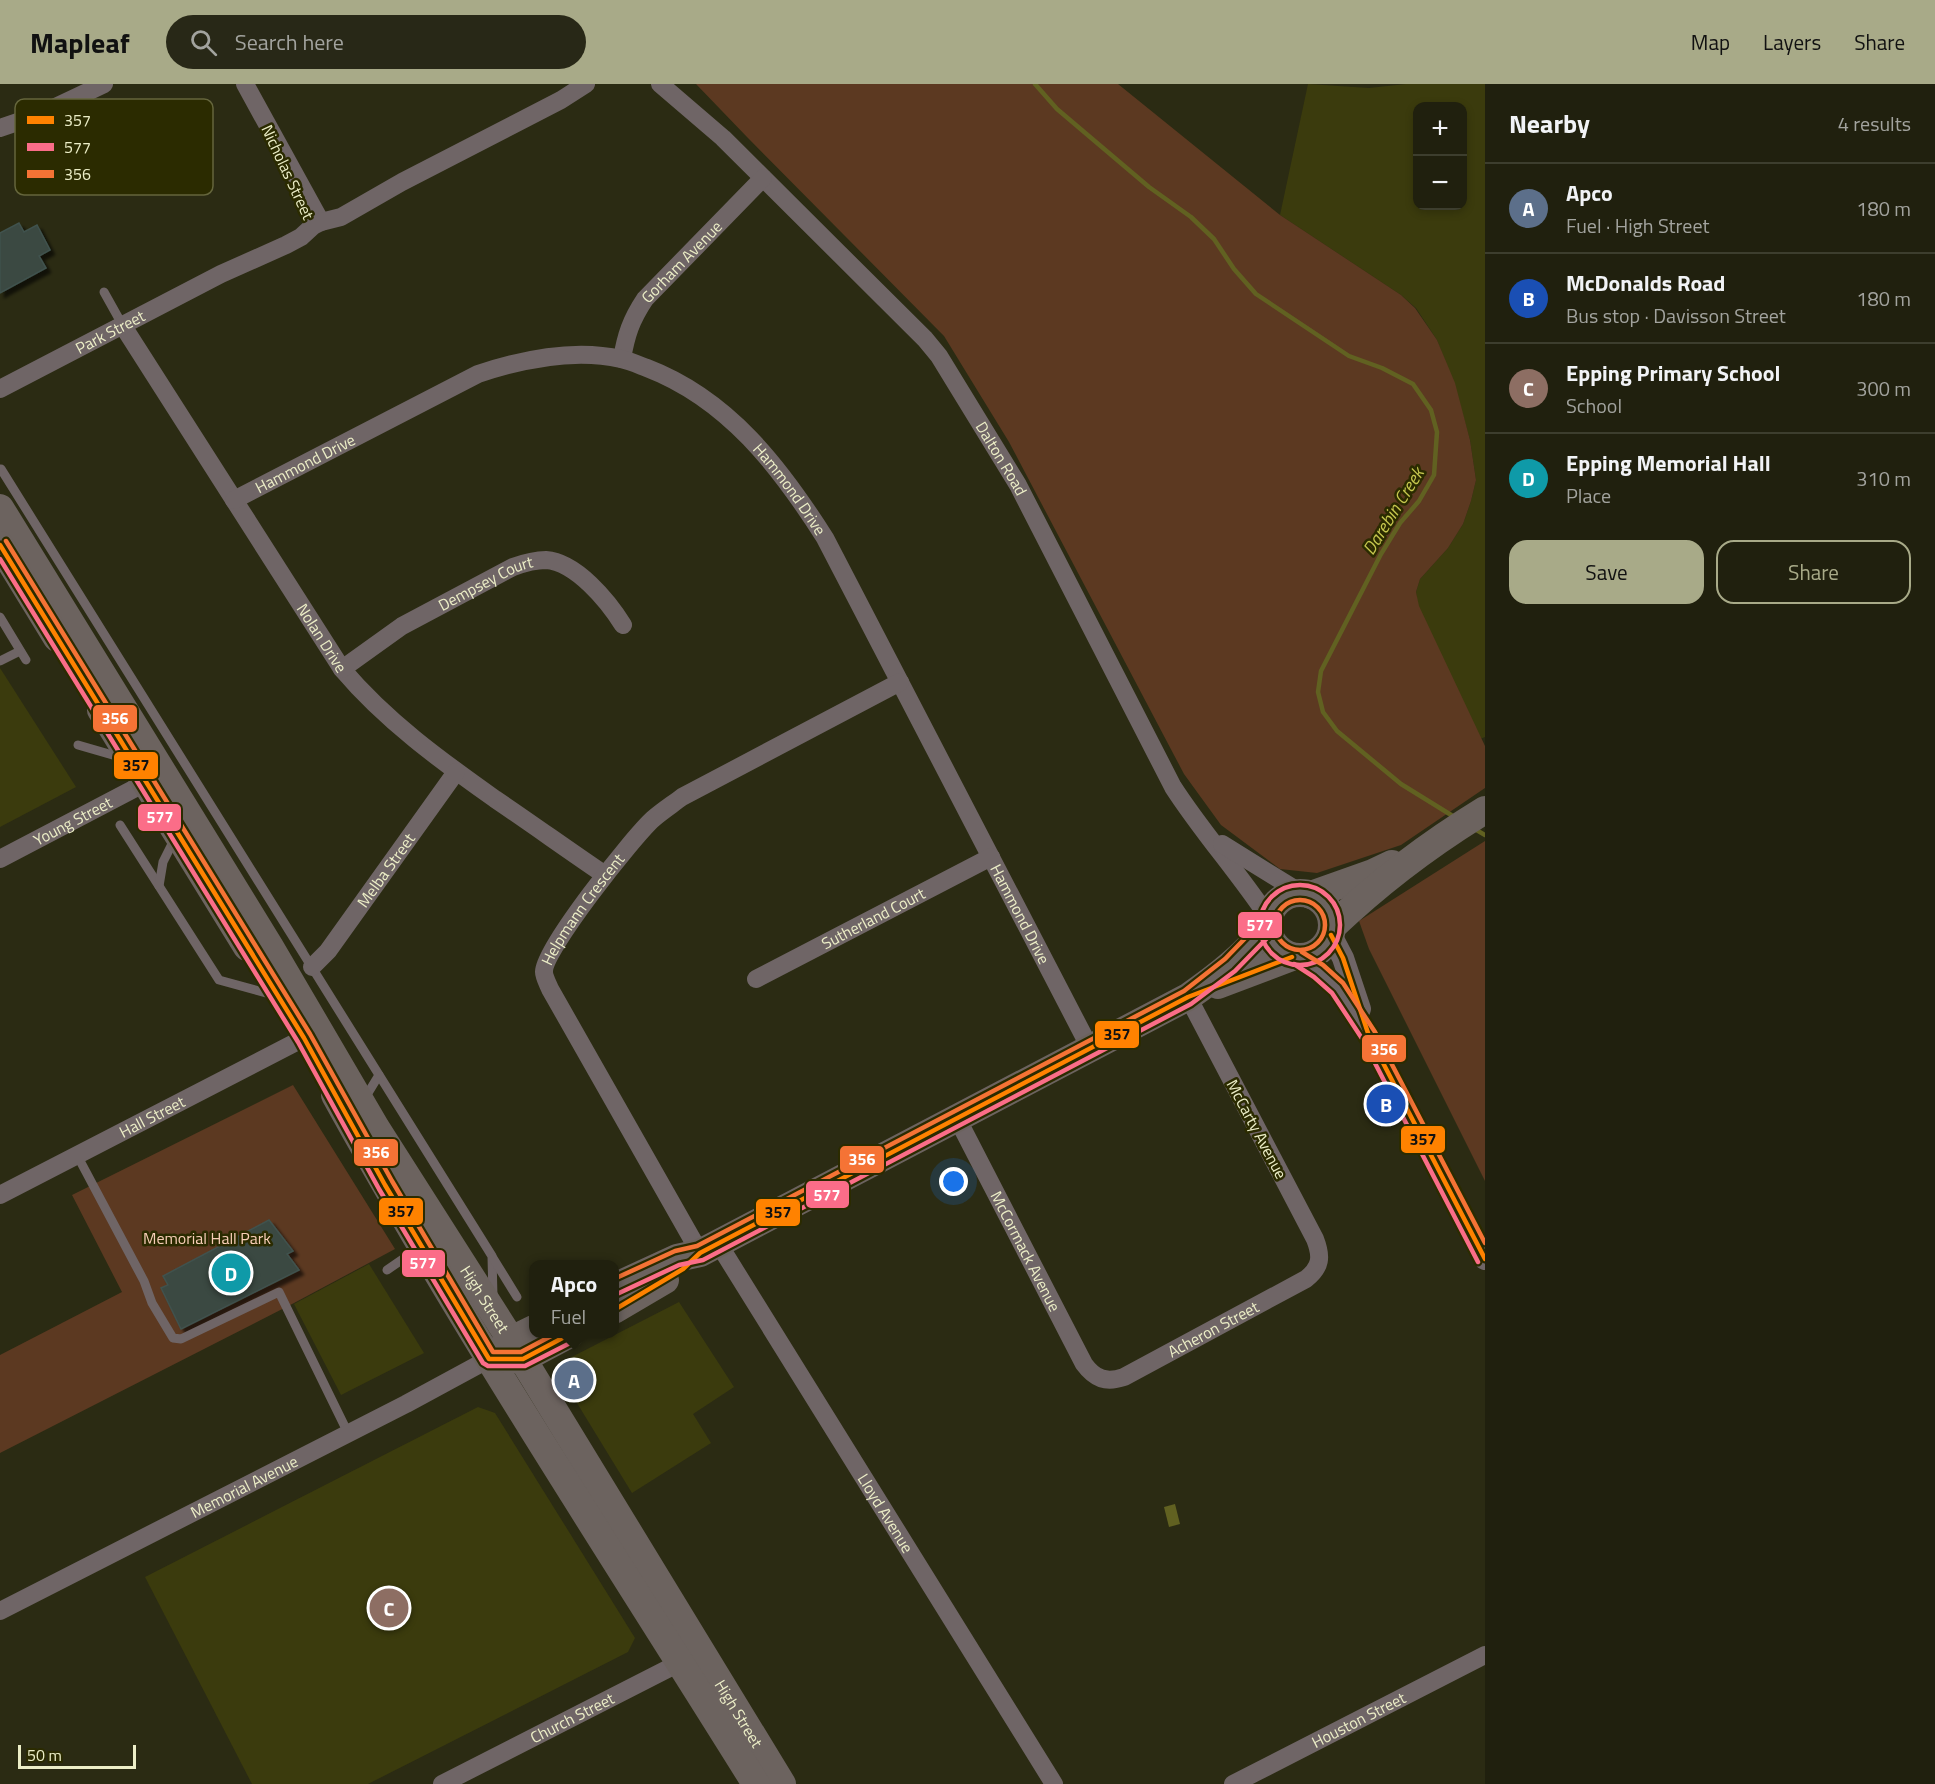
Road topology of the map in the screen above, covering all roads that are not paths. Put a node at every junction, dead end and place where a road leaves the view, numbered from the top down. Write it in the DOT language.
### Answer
graph roads {
  1 [pos="104,84"];
  2 [pos="245,84"];
  3 [pos="586,84"];
  4 [pos="600,84"];
  5 [pos="660,84"];
  6 [pos="676,84"];
  7 [pos="72,99"];
  8 [pos="561,99"];
  9 [pos="15,123"];
  10 [pos="0,128"];
  11 [pos="723,138"];
  12 [pos="763,178"];
  13 [pos="315,220"];
  14 [pos="104,292"];
  15 [pos="123,326"];
  16 [pos="622,359"];
  17 [pos="1,386"];
  18 [pos="0,470"];
  19 [pos="234,500"];
  20 [pos="0,508"];
  21 [pos="0,545"];
  22 [pos="0,617"];
  23 [pos="623,625"];
  24 [pos="20,651"];
  25 [pos="26,660"];
  26 [pos="0,661"];
  27 [pos="342,669"];
  28 [pos="900,682"];
  29 [pos="78,745"];
  30 [pos="138,772"];
  31 [pos="456,772"];
  32 [pos="1485,810"];
  33 [pos="120,825"];
  34 [pos="1206,833"];
  35 [pos="177,834"];
  36 [pos="1432,844"];
  37 [pos="991,857"];
  38 [pos="0,859"];
  39 [pos="605,875"];
  40 [pos="159,886"];
  41 [pos="1306,894"];
  42 [pos="1268,922"];
  43 [pos="1332,931"];
  44 [pos="1295,958"];
  45 [pos="312,967"];
  46 [pos="756,979"];
  47 [pos="278,996"];
  48 [pos="1188,997"];
  49 [pos="1369,1036"];
  50 [pos="303,1038"];
  51 [pos="1090,1048"];
  52 [pos="379,1075"];
  53 [pos="362,1104"];
  54 [pos="957,1118"];
  55 [pos="77,1155"];
  56 [pos="0,1195"];
  57 [pos="420,1247"];
  58 [pos="709,1248"];
  59 [pos="492,1256"];
  60 [pos="1485,1259"];
  61 [pos="1320,1262"];
  62 [pos="387,1270"];
  63 [pos="619,1285"];
  64 [pos="518,1297"];
  65 [pos="490,1308"];
  66 [pos="619,1308"];
  67 [pos="546,1338"];
  68 [pos="523,1342"];
  69 [pos="489,1359"];
  70 [pos="1101,1380"];
  71 [pos="348,1433"];
  72 [pos="0,1611"];
  73 [pos="1485,1655"];
  74 [pos="690,1657"];
  75 [pos="442,1784"];
  76 [pos="756,1784"];
  77 [pos="782,1784"];
  78 [pos="1054,1784"];
  79 [pos="1233,1784"];
  1 -- 7 [label="street"];
  2 -- 13 [label="street, Nicholas Street"];
  3 -- 8 [label="street, Park Street"];
  4 -- 8 [label="street, Park Street"];
  5 -- 11 [label="street, Dalton Road"];
  6 -- 11 [label="street, Dalton Road"];
  8 -- 13 [label="street, Park Street"];
  9 -- 10 [label="street"];
  11 -- 12 [label="street, Dalton Road"];
  12 -- 16 [label="street, Gorham Avenue"];
  12 -- 34 [label="street, Dalton Road"];
  13 -- 15 [label="street, Park Street"];
  14 -- 15 [label="lane"];
  15 -- 17 [label="street, Park Street"];
  15 -- 19 [label="street, Nolan Drive"];
  16 -- 19 [label="street, Hammond Drive"];
  16 -- 28 [label="street, Hammond Drive"];
  18 -- 45 [label="lane"];
  19 -- 27 [label="street, Nolan Drive"];
  20 -- 53 [label="main road, High Street"];
  21 -- 30 [label="main road, High Street"];
  22 -- 24 [label="lane"];
  23 -- 27 [label="street, Dempsey Court"];
  24 -- 25 [label="lane"];
  24 -- 26 [label="lane"];
  27 -- 31 [label="street, Nolan Drive"];
  28 -- 37 [label="street, Hammond Drive"];
  28 -- 39 [label="street, Helpmann Crescent"];
  29 -- 30 [label="lane"];
  30 -- 35 [label="main road, High Street"];
  30 -- 38 [label="street, Young Street"];
  31 -- 39 [label="street, Nolan Drive"];
  31 -- 45 [label="street, Melba Street"];
  32 -- 36 [label="main road"];
  33 -- 40 [label="lane"];
  34 -- 41 [label="street, Dalton Road"];
  34 -- 42 [label="street, Dalton Road"];
  35 -- 40 [label="lane"];
  35 -- 47 [label="main road, High Street"];
  36 -- 41 [label="main road"];
  36 -- 43 [label="main road"];
  37 -- 46 [label="street, Sutherland Court"];
  37 -- 51 [label="street, Hammond Drive"];
  39 -- 58 [label="street, Helpmann Crescent"];
  40 -- 47 [label="lane"];
  41 -- 42 [label="main road"];
  41 -- 43 [label="main road"];
  42 -- 44 [label="main road"];
  42 -- 48 [label="main road"];
  43 -- 44 [label="main road"];
  43 -- 49 [label="street"];
  44 -- 48 [label="main road"];
  44 -- 49 [label="street"];
  45 -- 52 [label="lane"];
  47 -- 50 [label="main road, High Street"];
  48 -- 51 [label="main road"];
  48 -- 61 [label="street, McCarty Avenue"];
  49 -- 60 [label="street"];
  50 -- 55 [label="street, Hall Street"];
  50 -- 57 [label="main road, High Street"];
  51 -- 54 [label="main road"];
  52 -- 53 [label="lane"];
  52 -- 59 [label="lane"];
  53 -- 65 [label="main road, High Street"];
  54 -- 58 [label="main road"];
  54 -- 70 [label="street, McCormack Avenue"];
  55 -- 56 [label="street, Hall Street"];
  55 -- 71 [label="lane"];
  57 -- 62 [label="lane"];
  57 -- 69 [label="main road, High Street"];
  58 -- 63 [label="main road"];
  58 -- 66 [label="main road"];
  58 -- 78 [label="street, Lloyd Avenue"];
  59 -- 64 [label="lane"];
  59 -- 65 [label="lane"];
  61 -- 70 [label="street, Acheron Street"];
  65 -- 68 [label="main road, High Street"];
  67 -- 68 [label="main road, Memorial Avenue"];
  68 -- 69 [label="main road, Memorial Avenue"];
  68 -- 74 [label="main road, High Street"];
  69 -- 71 [label="street, Memorial Avenue"];
  69 -- 74 [label="main road, High Street"];
  71 -- 72 [label="street, Memorial Avenue"];
  73 -- 79 [label="street, Houston Street"];
  74 -- 75 [label="street, Church Street"];
  74 -- 76 [label="main road, High Street"];
  74 -- 77 [label="main road, High Street"];
}
